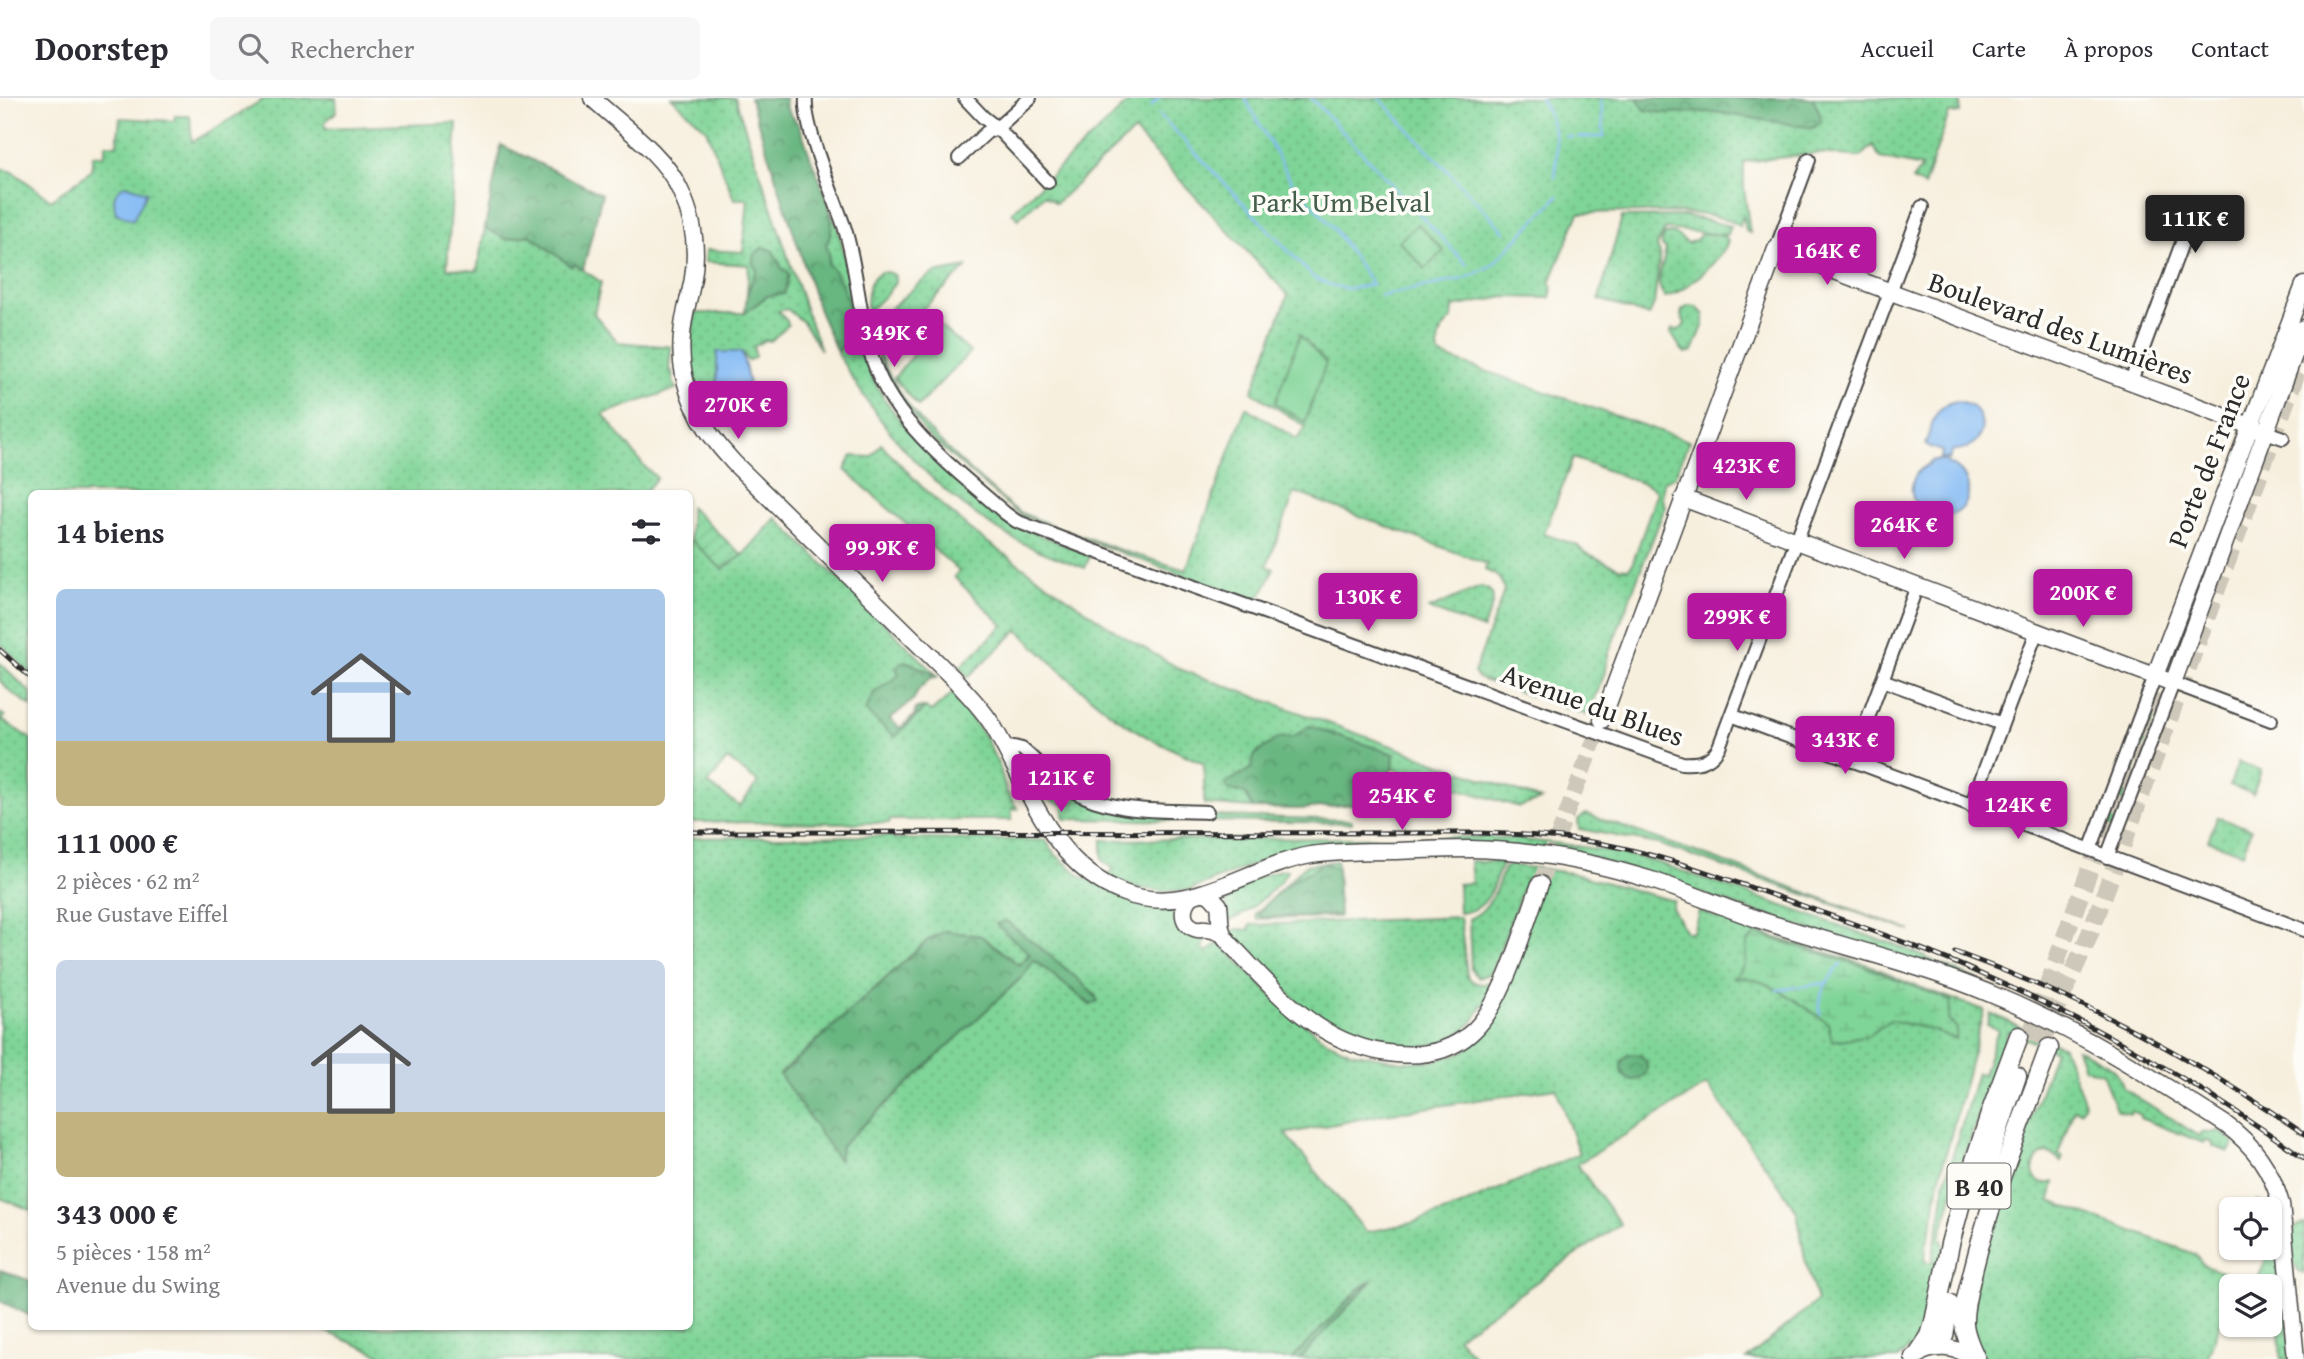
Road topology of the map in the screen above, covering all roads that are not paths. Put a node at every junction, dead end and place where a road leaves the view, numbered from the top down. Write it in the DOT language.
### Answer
graph roads {
  1 [pos="592,98"];
  2 [pos="806,98"];
  3 [pos="965,98"];
  4 [pos="1030,98"];
  5 [pos="997,128"];
  6 [pos="959,158"];
  7 [pos="1809,160"];
  8 [pos="1048,183"];
  9 [pos="1922,207"];
  10 [pos="2193,213"];
  11 [pos="1776,248"];
  12 [pos="2304,285"];
  13 [pos="1891,292"];
  14 [pos="2304,328"];
  15 [pos="2131,381"];
  16 [pos="2249,425"];
  17 [pos="2266,432"];
  18 [pos="2283,438"];
  19 [pos="1683,498"];
  20 [pos="1797,540"];
  21 [pos="1917,586"];
  22 [pos="2037,631"];
  23 [pos="2155,676"];
  24 [pos="1882,680"];
  25 [pos="2173,683"];
  26 [pos="1731,715"];
  27 [pos="1602,720"];
  28 [pos="2271,720"];
  29 [pos="2002,724"];
  30 [pos="1006,751"];
  31 [pos="1852,761"];
  32 [pos="1971,806"];
  33 [pos="1207,812"];
  34 [pos="2090,850"];
  35 [pos="2107,857"];
  36 [pos="1234,882"];
  37 [pos="1540,884"];
  38 [pos="1192,901"];
  39 [pos="1217,923"];
  40 [pos="2304,930"];
  41 [pos="2034,1042"];
  42 [pos="1948,1336"];
  43 [pos="1915,1357"];
  44 [pos="1975,1359"];
  45 [pos="2296,1359"];
  1 -- 30 [label="main road"];
  2 -- 26 [label="street, Avenue du Blues"];
  3 -- 5 [label="street"];
  4 -- 5 [label="street"];
  5 -- 6 [label="street"];
  5 -- 8 [label="street"];
  7 -- 11 [label="street"];
  9 -- 13 [label="street, Avenue du Blues"];
  10 -- 15 [label="street"];
  11 -- 13 [label="main road, Boulevard des Lumières"];
  11 -- 19 [label="main road"];
  12 -- 16 [label="main road, Porte de France"];
  13 -- 15 [label="main road, Boulevard des Lumières"];
  13 -- 20 [label="street, Avenue du Blues"];
  14 -- 17 [label="main road, Porte de France"];
  15 -- 16 [label="main road, Boulevard des Lumières"];
  16 -- 17 [label="main road, Boulevard des Lumières"];
  16 -- 23 [label="main road, Porte de France"];
  17 -- 18 [label="street"];
  17 -- 25 [label="main road, Porte de France"];
  19 -- 20 [label="main road"];
  19 -- 27 [label="main road"];
  20 -- 21 [label="main road"];
  20 -- 26 [label="street, Avenue du Blues"];
  21 -- 22 [label="main road"];
  21 -- 24 [label="street"];
  22 -- 23 [label="main road"];
  22 -- 29 [label="street"];
  23 -- 25 [label="main road"];
  23 -- 34 [label="street, Porte de France"];
  24 -- 29 [label="street"];
  24 -- 31 [label="street"];
  25 -- 28 [label="street"];
  25 -- 35 [label="street, Porte de France"];
  26 -- 31 [label="street"];
  29 -- 32 [label="street"];
  30 -- 33 [label="street"];
  30 -- 38 [label="main road"];
  31 -- 32 [label="street"];
  32 -- 34 [label="street"];
  34 -- 35 [label="street"];
  35 -- 40 [label="street"];
  36 -- 38 [label="main road"];
  36 -- 39 [label="main road"];
  36 -- 45 [label="main road"];
  37 -- 39 [label="main road"];
  38 -- 39 [label="main road"];
  38 -- 39 [label="main road"];
  41 -- 42 [label="highway, B 40"];
  41 -- 43 [label="highway, B 40"];
  41 -- 44 [label="highway, B 40"];
  43 -- 44 [label="main road"];
}
